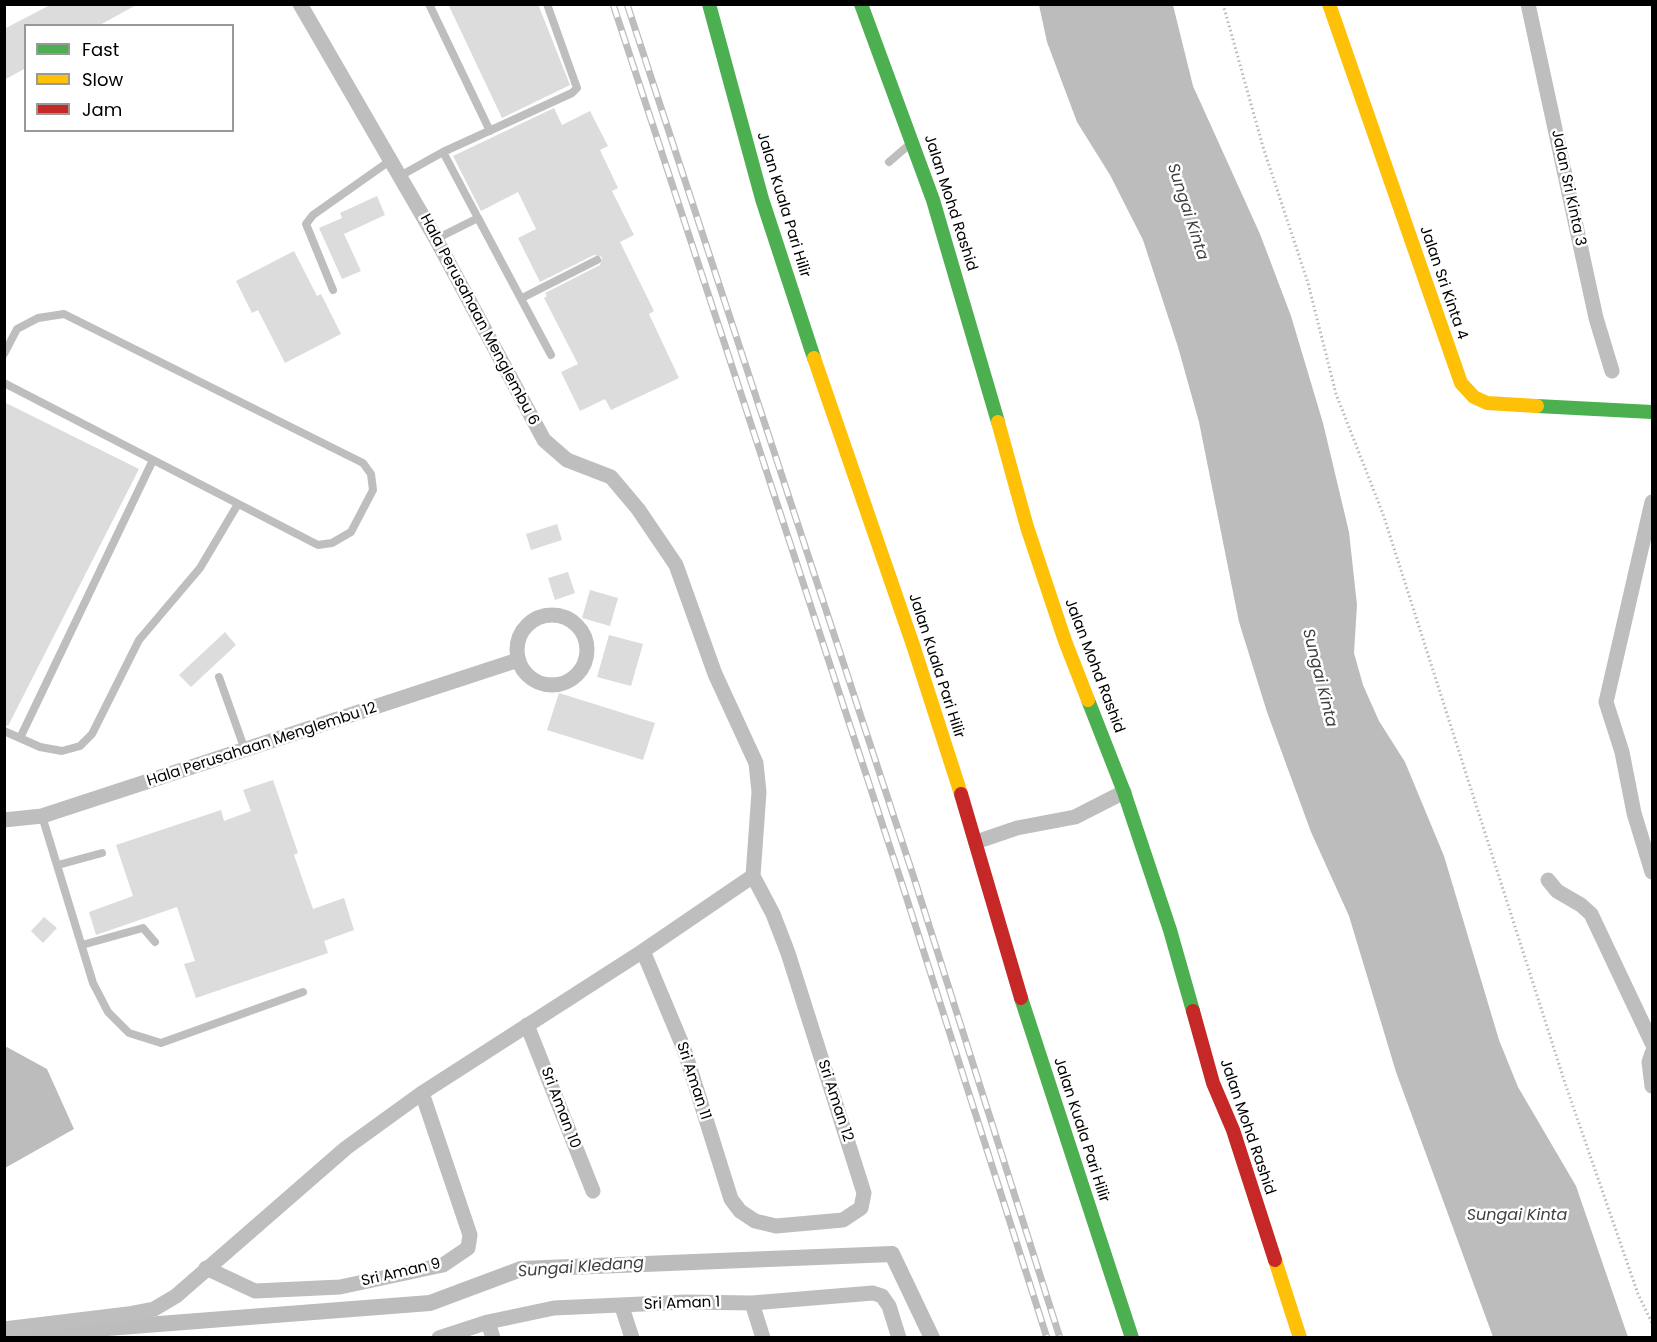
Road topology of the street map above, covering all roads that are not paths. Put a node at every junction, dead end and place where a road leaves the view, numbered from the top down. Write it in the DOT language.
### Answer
graph roads {
  1 [pos="300,4"];
  2 [pos="429,4"];
  3 [pos="548,4"];
  4 [pos="709,4"];
  5 [pos="861,4"];
  6 [pos="1329,4"];
  7 [pos="1528,4"];
  8 [pos="490,131"];
  9 [pos="913,141"];
  10 [pos="443,152"];
  11 [pos="391,159"];
  12 [pos="889,162"];
  13 [pos="400,176"];
  14 [pos="478,218"];
  15 [pos="436,239"];
  16 [pos="597,260"];
  17 [pos="333,290"];
  18 [pos="522,298"];
  19 [pos="4,354"];
  20 [pos="551,355"];
  21 [pos="1612,371"];
  22 [pos="4,383"];
  23 [pos="1653,412"];
  24 [pos="153,460"];
  25 [pos="1653,502"];
  26 [pos="238,504"];
  27 [pos="518,660"];
  28 [pos="219,677"];
  29 [pos="4,731"];
  30 [pos="20,738"];
  31 [pos="245,751"];
  32 [pos="1124,792"];
  33 [pos="42,816"];
  34 [pos="4,820"];
  35 [pos="976,842"];
  36 [pos="102,853"];
  37 [pos="58,865"];
  38 [pos="1652,872"];
  39 [pos="753,876"];
  40 [pos="1548,880"];
  41 [pos="155,942"];
  42 [pos="82,945"];
  43 [pos="643,951"];
  44 [pos="303,992"];
  45 [pos="527,1025"];
  46 [pos="1653,1043"];
  47 [pos="1653,1053"];
  48 [pos="1653,1086"];
  49 [pos="422,1093"];
  50 [pos="593,1191"];
  51 [pos="740,1211"];
  52 [pos="206,1268"];
  53 [pos="752,1303"];
  54 [pos="622,1307"];
  55 [pos="488,1322"];
  56 [pos="4,1329"];
  57 [pos="439,1338"];
  58 [pos="493,1338"];
  59 [pos="632,1338"];
  60 [pos="763,1338"];
  61 [pos="899,1338"];
  62 [pos="1132,1338"];
  63 [pos="1300,1338"];
  1 -- 11 [label="street, Hala Perusahaan Menglembu 6"];
  2 -- 8 [label="lane"];
  3 -- 8 [label="lane"];
  4 -- 35 [label="street, Jalan Kuala Pari Hilir"];
  5 -- 9 [label="street, Jalan Mohd Rashid"];
  6 -- 23 [label="street, Jalan Sri Kinta 4"];
  7 -- 21 [label="street, Jalan Sri Kinta 3"];
  8 -- 10 [label="lane"];
  9 -- 12 [label="lane"];
  9 -- 32 [label="street, Jalan Mohd Rashid"];
  10 -- 13 [label="lane"];
  10 -- 14 [label="lane"];
  11 -- 13 [label="street, Hala Perusahaan Menglembu 6"];
  11 -- 17 [label="lane"];
  13 -- 15 [label="street, Hala Perusahaan Menglembu 6"];
  14 -- 15 [label="lane"];
  14 -- 18 [label="lane"];
  15 -- 39 [label="street, Hala Perusahaan Menglembu 6"];
  16 -- 18 [label="lane"];
  18 -- 20 [label="lane"];
  19 -- 26 [label="lane"];
  22 -- 24 [label="lane"];
  24 -- 26 [label="lane"];
  24 -- 30 [label="lane"];
  25 -- 38 [label="street"];
  26 -- 30 [label="lane"];
  27 -- 27 [label="street"];
  27 -- 31 [label="street, Hala Perusahaan Menglembu 12"];
  28 -- 31 [label="lane"];
  29 -- 30 [label="lane"];
  31 -- 33 [label="street, Hala Perusahaan Menglembu 12"];
  32 -- 35 [label="street"];
  32 -- 63 [label="street, Jalan Mohd Rashid"];
  33 -- 34 [label="street, Hala Perusahaan Menglembu 12"];
  33 -- 37 [label="lane"];
  35 -- 62 [label="street, Jalan Kuala Pari Hilir"];
  36 -- 37 [label="lane"];
  37 -- 42 [label="lane"];
  39 -- 43 [label="street"];
  39 -- 51 [label="street, Sri Aman 12"];
  40 -- 46 [label="street"];
  41 -- 42 [label="lane"];
  42 -- 44 [label="lane"];
  43 -- 45 [label="street"];
  43 -- 51 [label="street, Sri Aman 11"];
  45 -- 49 [label="street"];
  45 -- 50 [label="street, Sri Aman 10"];
  47 -- 48 [label="street"];
  49 -- 52 [label="street"];
  49 -- 52 [label="street, Sri Aman 9"];
  52 -- 56 [label="street"];
  53 -- 54 [label="street, Sri Aman 1"];
  53 -- 60 [label="street"];
  53 -- 61 [label="street, Sri Aman 1"];
  54 -- 55 [label="street, Sri Aman 1"];
  54 -- 59 [label="street"];
  55 -- 57 [label="street, Sri Aman 1"];
  55 -- 58 [label="street"];
}
